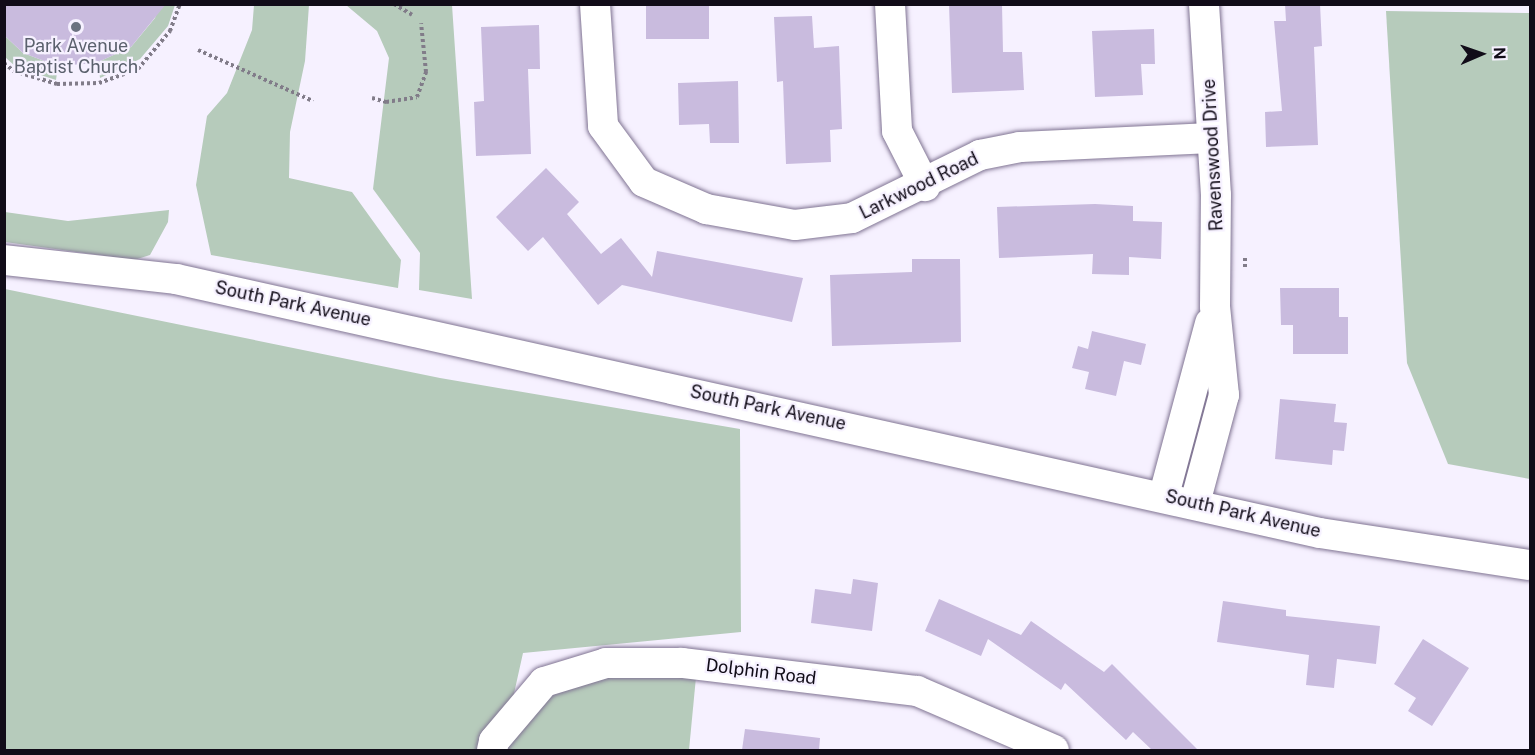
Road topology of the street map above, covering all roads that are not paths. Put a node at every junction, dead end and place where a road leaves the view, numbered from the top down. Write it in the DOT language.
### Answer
graph roads {
  1 [pos="595,4"];
  2 [pos="890,4"];
  3 [pos="1204,4"];
  4 [pos="1212,138"];
  5 [pos="925,186"];
  6 [pos="4,260"];
  7 [pos="1215,306"];
  8 [pos="1164,495"];
  9 [pos="1195,503"];
  10 [pos="1530,565"];
  11 [pos="492,750"];
  12 [pos="1054,750"];
  1 -- 5 [label="street, Larkwood Road"];
  2 -- 5 [label="street"];
  3 -- 4 [label="street, Ravenswood Drive"];
  4 -- 5 [label="street, Larkwood Road"];
  4 -- 7 [label="street, Ravenswood Drive"];
  6 -- 8 [label="street, South Park Avenue"];
  7 -- 8 [label="street, Ravenswood Drive"];
  7 -- 9 [label="street, Ravenswood Drive"];
  8 -- 9 [label="street, South Park Avenue"];
  9 -- 10 [label="street, South Park Avenue"];
  11 -- 12 [label="street, Dolphin Road"];
}
